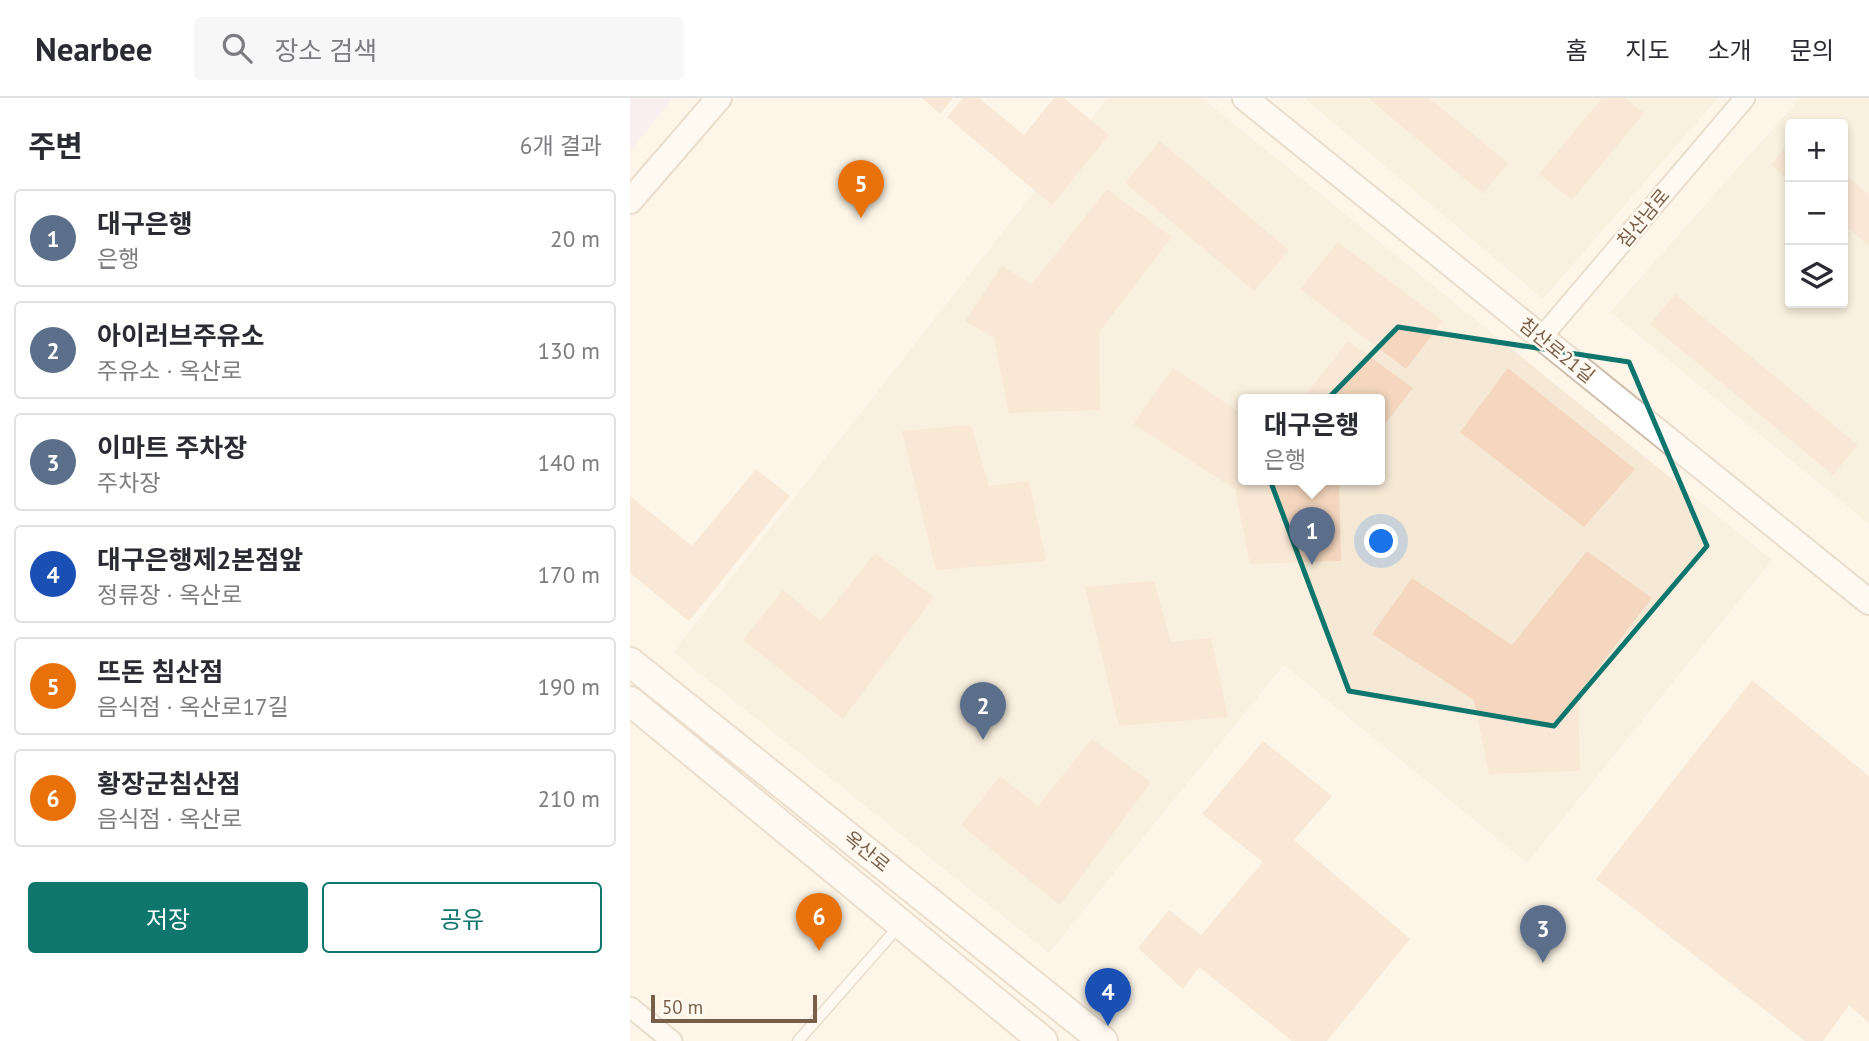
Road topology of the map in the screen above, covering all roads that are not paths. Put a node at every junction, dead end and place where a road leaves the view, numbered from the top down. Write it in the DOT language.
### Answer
graph roads {
  1 [pos="719,98"];
  2 [pos="1245,98"];
  3 [pos="1745,98"];
  4 [pos="630,201"];
  5 [pos="1541,338"];
  6 [pos="1869,602"];
  7 [pos="630,662"];
  8 [pos="630,701"];
  9 [pos="901,923"];
  10 [pos="630,1007"];
  11 [pos="671,1041"];
  12 [pos="798,1041"];
  13 [pos="1043,1041"];
  14 [pos="1103,1041"];
  1 -- 4 [label="street"];
  2 -- 5 [label="street, 침산로21길"];
  3 -- 5 [label="street, 침산남로"];
  5 -- 6 [label="street, 침산로21길"];
  7 -- 14 [label="main road, 옥산로"];
  8 -- 9 [label="main road, 옥산로"];
  9 -- 12 [label="lane"];
  9 -- 13 [label="main road, 옥산로"];
  10 -- 11 [label="street"];
}
